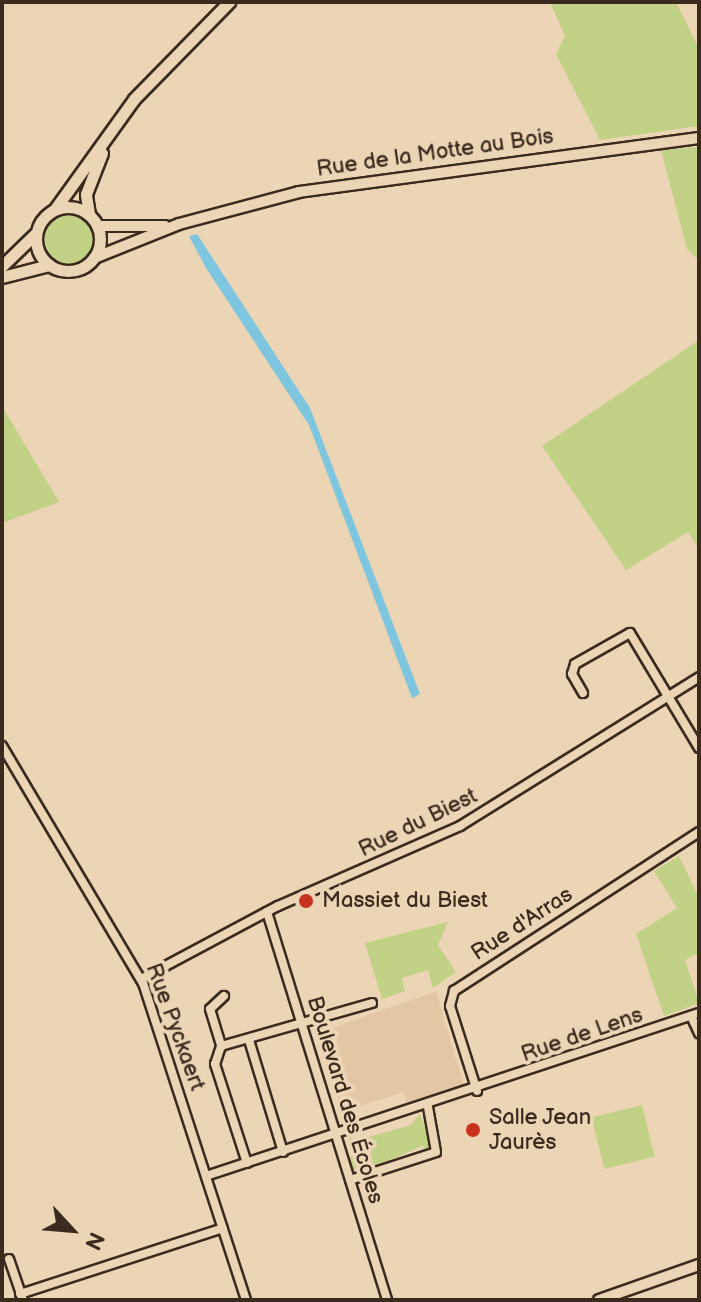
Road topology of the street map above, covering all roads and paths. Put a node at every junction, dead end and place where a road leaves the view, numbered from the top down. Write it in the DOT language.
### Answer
graph roads {
  1 [pos="229,2"];
  2 [pos="110,134"];
  3 [pos="699,138"];
  4 [pos="55,209"];
  5 [pos="89,214"];
  6 [pos="179,224"];
  7 [pos="97,226"];
  8 [pos="37,230"];
  9 [pos="94,258"];
  10 [pos="49,265"];
  11 [pos="2,266"];
  12 [pos="2,277"];
  13 [pos="699,677"];
  14 [pos="583,693"];
  15 [pos="672,694"];
  16 [pos="2,746"];
  17 [pos="699,748"];
  18 [pos="699,832"];
  19 [pos="267,912"];
  20 [pos="141,979"];
  21 [pos="224,996"];
  22 [pos="372,1003"];
  23 [pos="695,1014"];
  24 [pos="303,1023"];
  25 [pos="699,1033"];
  26 [pos="249,1040"];
  27 [pos="221,1046"];
  28 [pos="477,1091"];
  29 [pos="428,1107"];
  30 [pos="337,1136"];
  31 [pos="283,1152"];
  32 [pos="247,1163"];
  33 [pos="206,1176"];
  34 [pos="350,1180"];
  35 [pos="223,1228"];
  36 [pos="9,1259"];
  37 [pos="699,1265"];
  38 [pos="635,1294"];
  39 [pos="22,1297"];
  40 [pos="246,1300"];
  41 [pos="387,1300"];
  42 [pos="599,1300"];
  1 -- 2 [label="main road"];
  2 -- 4 [label="main road"];
  2 -- 5 [label="main road"];
  3 -- 6 [label="street, Rue de la Motte au Bois"];
  4 -- 5 [label="main road"];
  4 -- 8 [label="main road"];
  5 -- 7 [label="main road"];
  6 -- 7 [label="street, Rue de la Motte au Bois"];
  6 -- 9 [label="street, Rue de la Motte au Bois"];
  7 -- 9 [label="main road"];
  8 -- 10 [label="main road"];
  8 -- 11 [label="main road"];
  9 -- 10 [label="main road"];
  10 -- 12 [label="main road"];
  13 -- 15 [label="street, Rue du Biest"];
  14 -- 15 [label="street"];
  15 -- 17 [label="street"];
  15 -- 19 [label="street, Rue du Biest"];
  16 -- 20 [label="street, Rue Pyckaert"];
  18 -- 28 [label="street, Rue d'Arras"];
  19 -- 20 [label="street, Rue du Biest"];
  19 -- 24 [label="street, Boulevard des Écoles"];
  20 -- 33 [label="street, Rue Pyckaert"];
  21 -- 27 [label="street"];
  22 -- 24 [label="street"];
  23 -- 25 [label="street"];
  23 -- 28 [label="street, Rue de Lens"];
  24 -- 26 [label="street"];
  24 -- 30 [label="street, Boulevard des Écoles"];
  26 -- 27 [label="street"];
  26 -- 31 [label="street"];
  27 -- 32 [label="street"];
  28 -- 29 [label="street, Rue de Lens"];
  29 -- 30 [label="street, Rue de Lens"];
  29 -- 34 [label="street"];
  30 -- 31 [label="street, Rue de Lens"];
  30 -- 34 [label="street, Boulevard des Écoles"];
  31 -- 32 [label="street, Rue de Lens"];
  32 -- 33 [label="street, Rue de Lens"];
  33 -- 35 [label="street, Rue Pyckaert"];
  34 -- 41 [label="street, Boulevard des Écoles"];
  35 -- 39 [label="street"];
  35 -- 40 [label="street, Rue Pyckaert"];
  36 -- 39 [label="street"];
  37 -- 38 [label="street"];
  38 -- 42 [label="street"];
}
